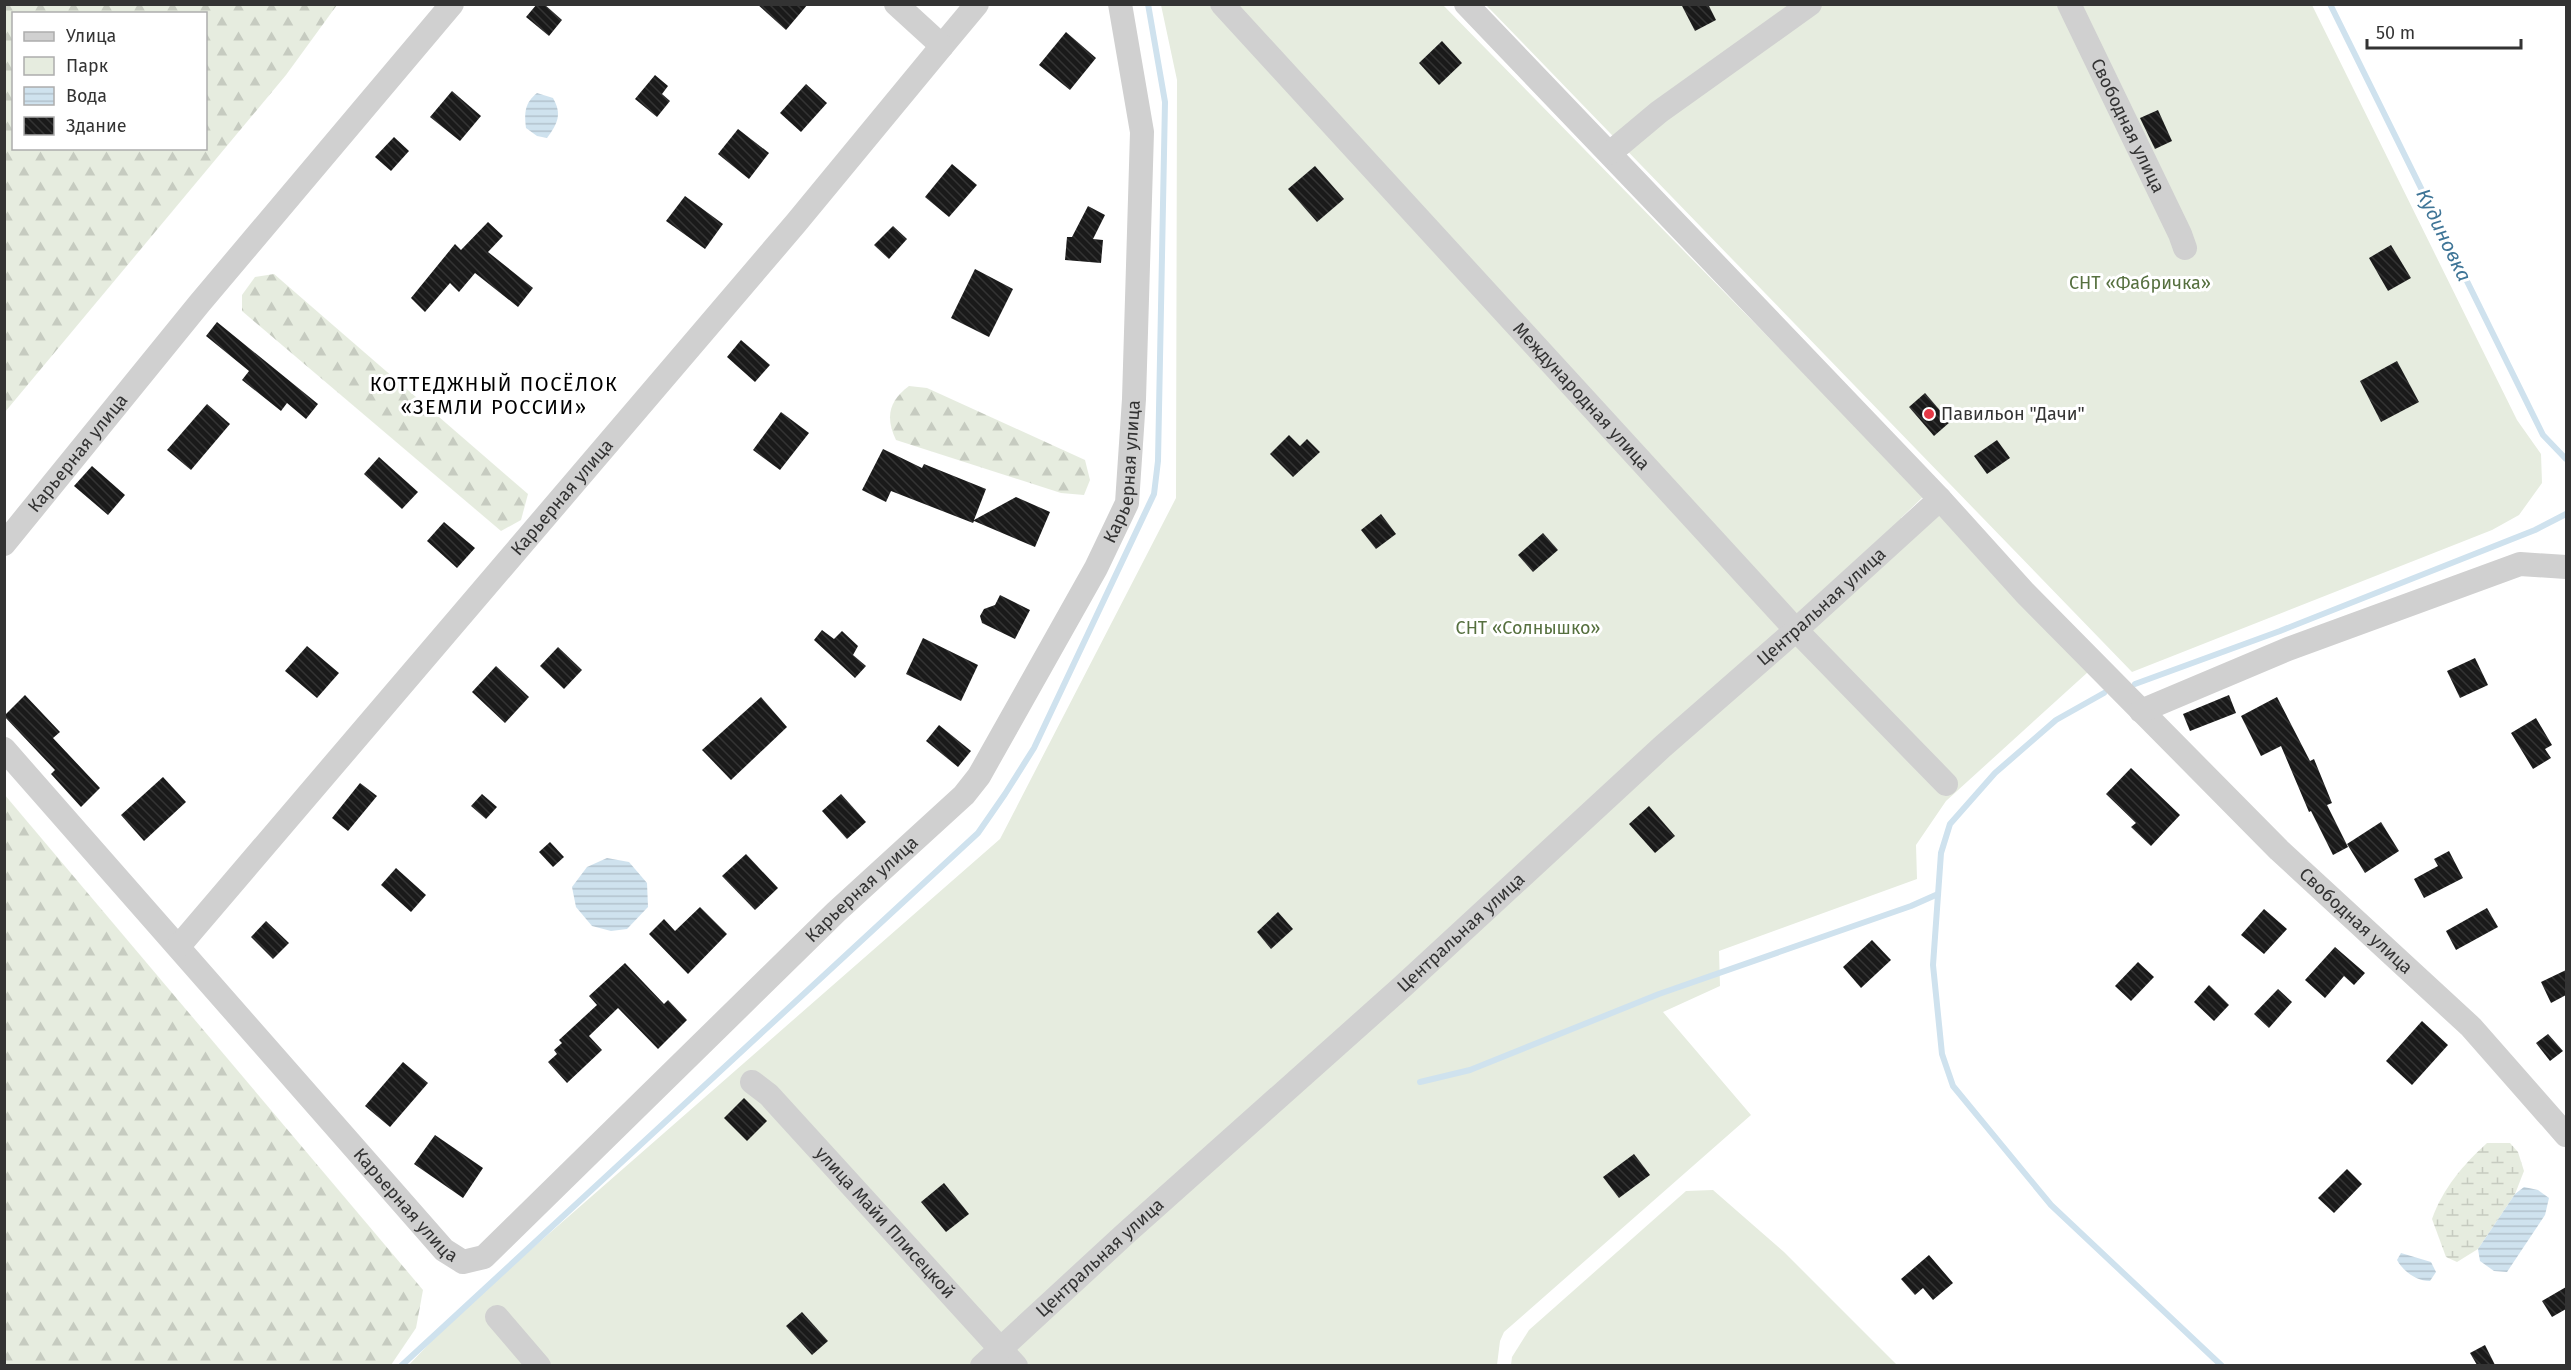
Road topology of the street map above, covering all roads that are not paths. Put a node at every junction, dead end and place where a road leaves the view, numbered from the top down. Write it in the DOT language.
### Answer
graph roads {
  1 [pos="452,4"];
  2 [pos="896,4"];
  3 [pos="977,4"];
  4 [pos="1120,4"];
  5 [pos="1222,4"];
  6 [pos="1466,4"];
  7 [pos="1810,4"];
  8 [pos="2069,4"];
  9 [pos="942,46"];
  10 [pos="1610,153"];
  11 [pos="2185,248"];
  12 [pos="1940,499"];
  13 [pos="4,544"];
  14 [pos="2566,567"];
  15 [pos="1796,630"];
  16 [pos="2141,711"];
  17 [pos="4,749"];
  18 [pos="1946,784"];
  19 [pos="179,946"];
  20 [pos="752,1082"];
  21 [pos="2566,1135"];
  22 [pos="497,1317"];
  23 [pos="1008,1357"];
  24 [pos="539,1365"];
  25 [pos="982,1365"];
  1 -- 13 [label="street, Карьерная улица"];
  2 -- 9 [label="street"];
  3 -- 9 [label="street, Карьерная улица"];
  4 -- 19 [label="street, Карьерная улица"];
  5 -- 15 [label="street, Международная улица"];
  6 -- 10 [label="street, Свободная улица"];
  7 -- 10 [label="street"];
  8 -- 11 [label="street, Свободная улица"];
  9 -- 19 [label="street, Карьерная улица"];
  10 -- 12 [label="street, Свободная улица"];
  12 -- 15 [label="street, Центральная улица"];
  12 -- 16 [label="street, Свободная улица"];
  14 -- 16 [label="street"];
  15 -- 18 [label="street, Международная улица"];
  15 -- 23 [label="street, Центральная улица"];
  16 -- 21 [label="street, Свободная улица"];
  17 -- 19 [label="street, Карьерная улица"];
  20 -- 23 [label="street, улица Майи Плисецкой"];
  22 -- 24 [label="street"];
  23 -- 25 [label="street, Центральная улица"];
}
